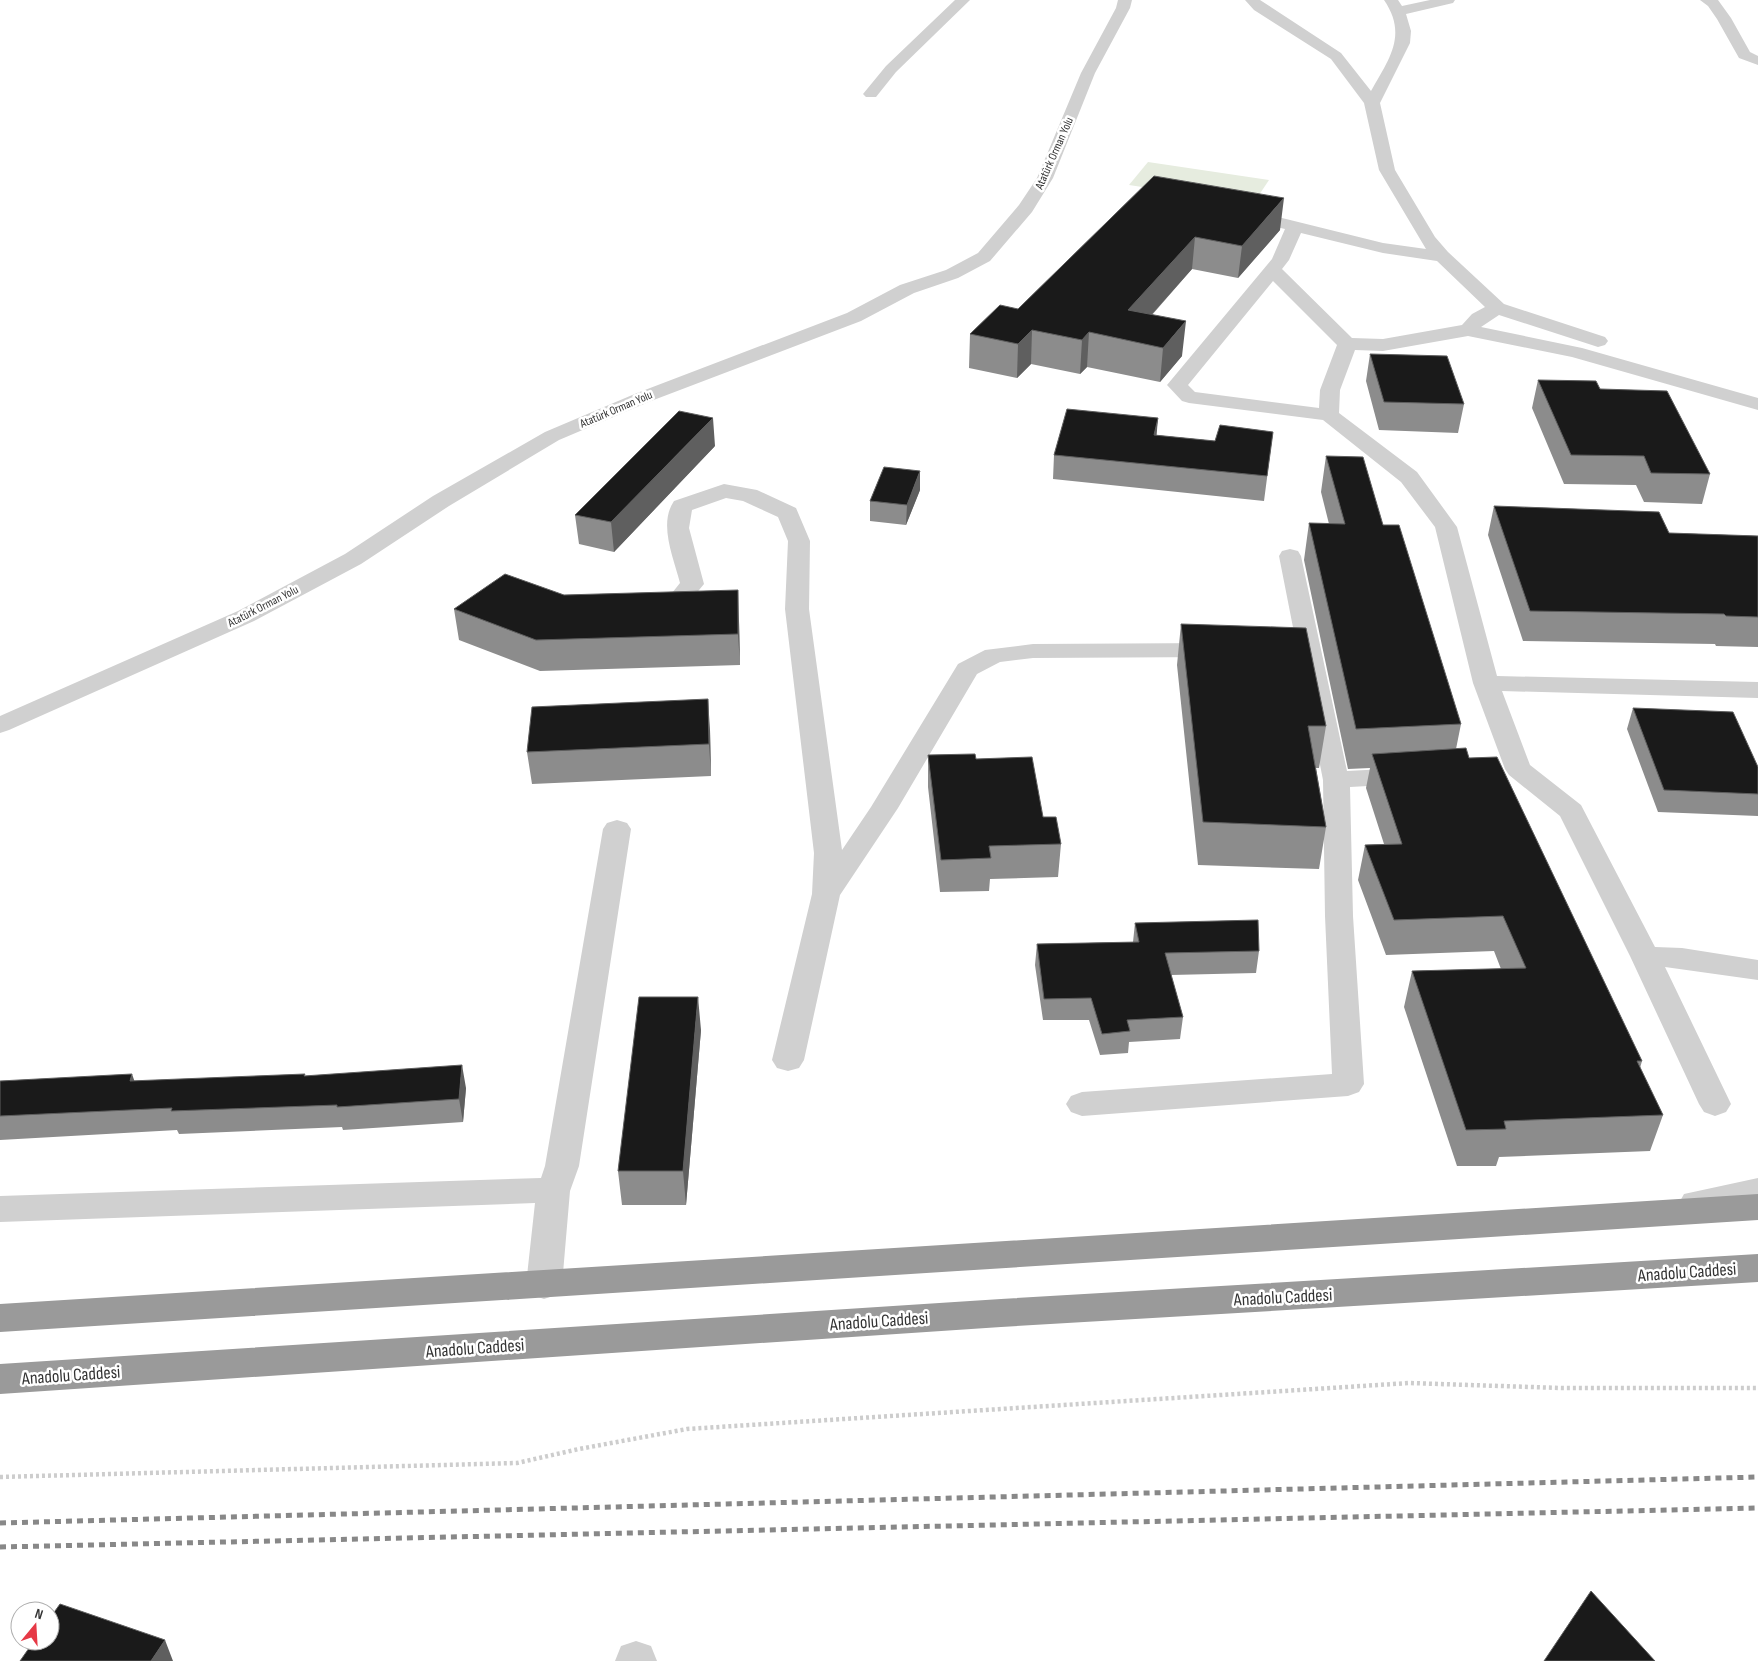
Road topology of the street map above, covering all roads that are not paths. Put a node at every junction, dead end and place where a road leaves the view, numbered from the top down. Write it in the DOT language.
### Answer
graph roads {
  1 [pos="963,0"];
  2 [pos="1126,0"];
  3 [pos="1252,0"];
  4 [pos="1448,0"];
  5 [pos="1708,0"];
  6 [pos="1395,5"];
  7 [pos="1758,61"];
  8 [pos="871,94"];
  9 [pos="1372,103"];
  10 [pos="1258,218"];
  11 [pos="1295,226"];
  12 [pos="1442,256"];
  13 [pos="1272,270"];
  14 [pos="1497,308"];
  15 [pos="1468,330"];
  16 [pos="1347,344"];
  17 [pos="1694,367"];
  18 [pos="1713,372"];
  19 [pos="1758,391"];
  20 [pos="1758,404"];
  21 [pos="1330,415"];
  22 [pos="1290,556"];
  23 [pos="672,608"];
  24 [pos="1240,650"];
  25 [pos="1280,650"];
  26 [pos="1310,650"];
  27 [pos="1486,683"];
  28 [pos="1758,690"];
  29 [pos="0,725"];
  30 [pos="1518,768"];
  31 [pos="1489,770"];
  32 [pos="1432,774"];
  33 [pos="1336,780"];
  34 [pos="617,829"];
  35 [pos="826,895"];
  36 [pos="1645,956"];
  37 [pos="1758,970"];
  38 [pos="788,1060"];
  39 [pos="1082,1104"];
  40 [pos="1715,1104"];
  41 [pos="553,1191"];
  42 [pos="1758,1191"];
  43 [pos="1758,1206"];
  44 [pos="0,1209"];
  45 [pos="1634,1215"];
  46 [pos="1758,1268"];
  47 [pos="544,1285"];
  48 [pos="0,1318"];
  49 [pos="0,1379"];
  1 -- 8 [label="street"];
  2 -- 29 [label="street, Atatürk Orman Yolu"];
  3 -- 9 [label="street"];
  4 -- 6 [label="street"];
  5 -- 7 [label="street"];
  6 -- 9 [label="street"];
  9 -- 12 [label="street"];
  10 -- 11 [label="street"];
  11 -- 12 [label="street"];
  11 -- 13 [label="street"];
  12 -- 14 [label="street"];
  13 -- 16 [label="street"];
  13 -- 21 [label="street"];
  14 -- 15 [label="street"];
  14 -- 17 [label="street"];
  15 -- 16 [label="street"];
  15 -- 20 [label="street"];
  16 -- 21 [label="street"];
  18 -- 19 [label="street"];
  21 -- 27 [label="street"];
  22 -- 26 [label="street"];
  23 -- 35 [label="street"];
  24 -- 35 [label="street"];
  25 -- 26 [label="street"];
  26 -- 33 [label="street"];
  27 -- 28 [label="street"];
  27 -- 30 [label="street"];
  30 -- 31 [label="street"];
  30 -- 36 [label="street"];
  32 -- 33 [label="street"];
  33 -- 39 [label="street"];
  34 -- 41 [label="street"];
  35 -- 38 [label="street"];
  36 -- 37 [label="street"];
  36 -- 40 [label="street"];
  41 -- 44 [label="street"];
  41 -- 47 [label="street"];
  42 -- 45 [label="street"];
  43 -- 45 [label="highway"];
  45 -- 47 [label="highway"];
  46 -- 49 [label="highway, Anadolu Caddesi"];
  47 -- 48 [label="highway"];
}
